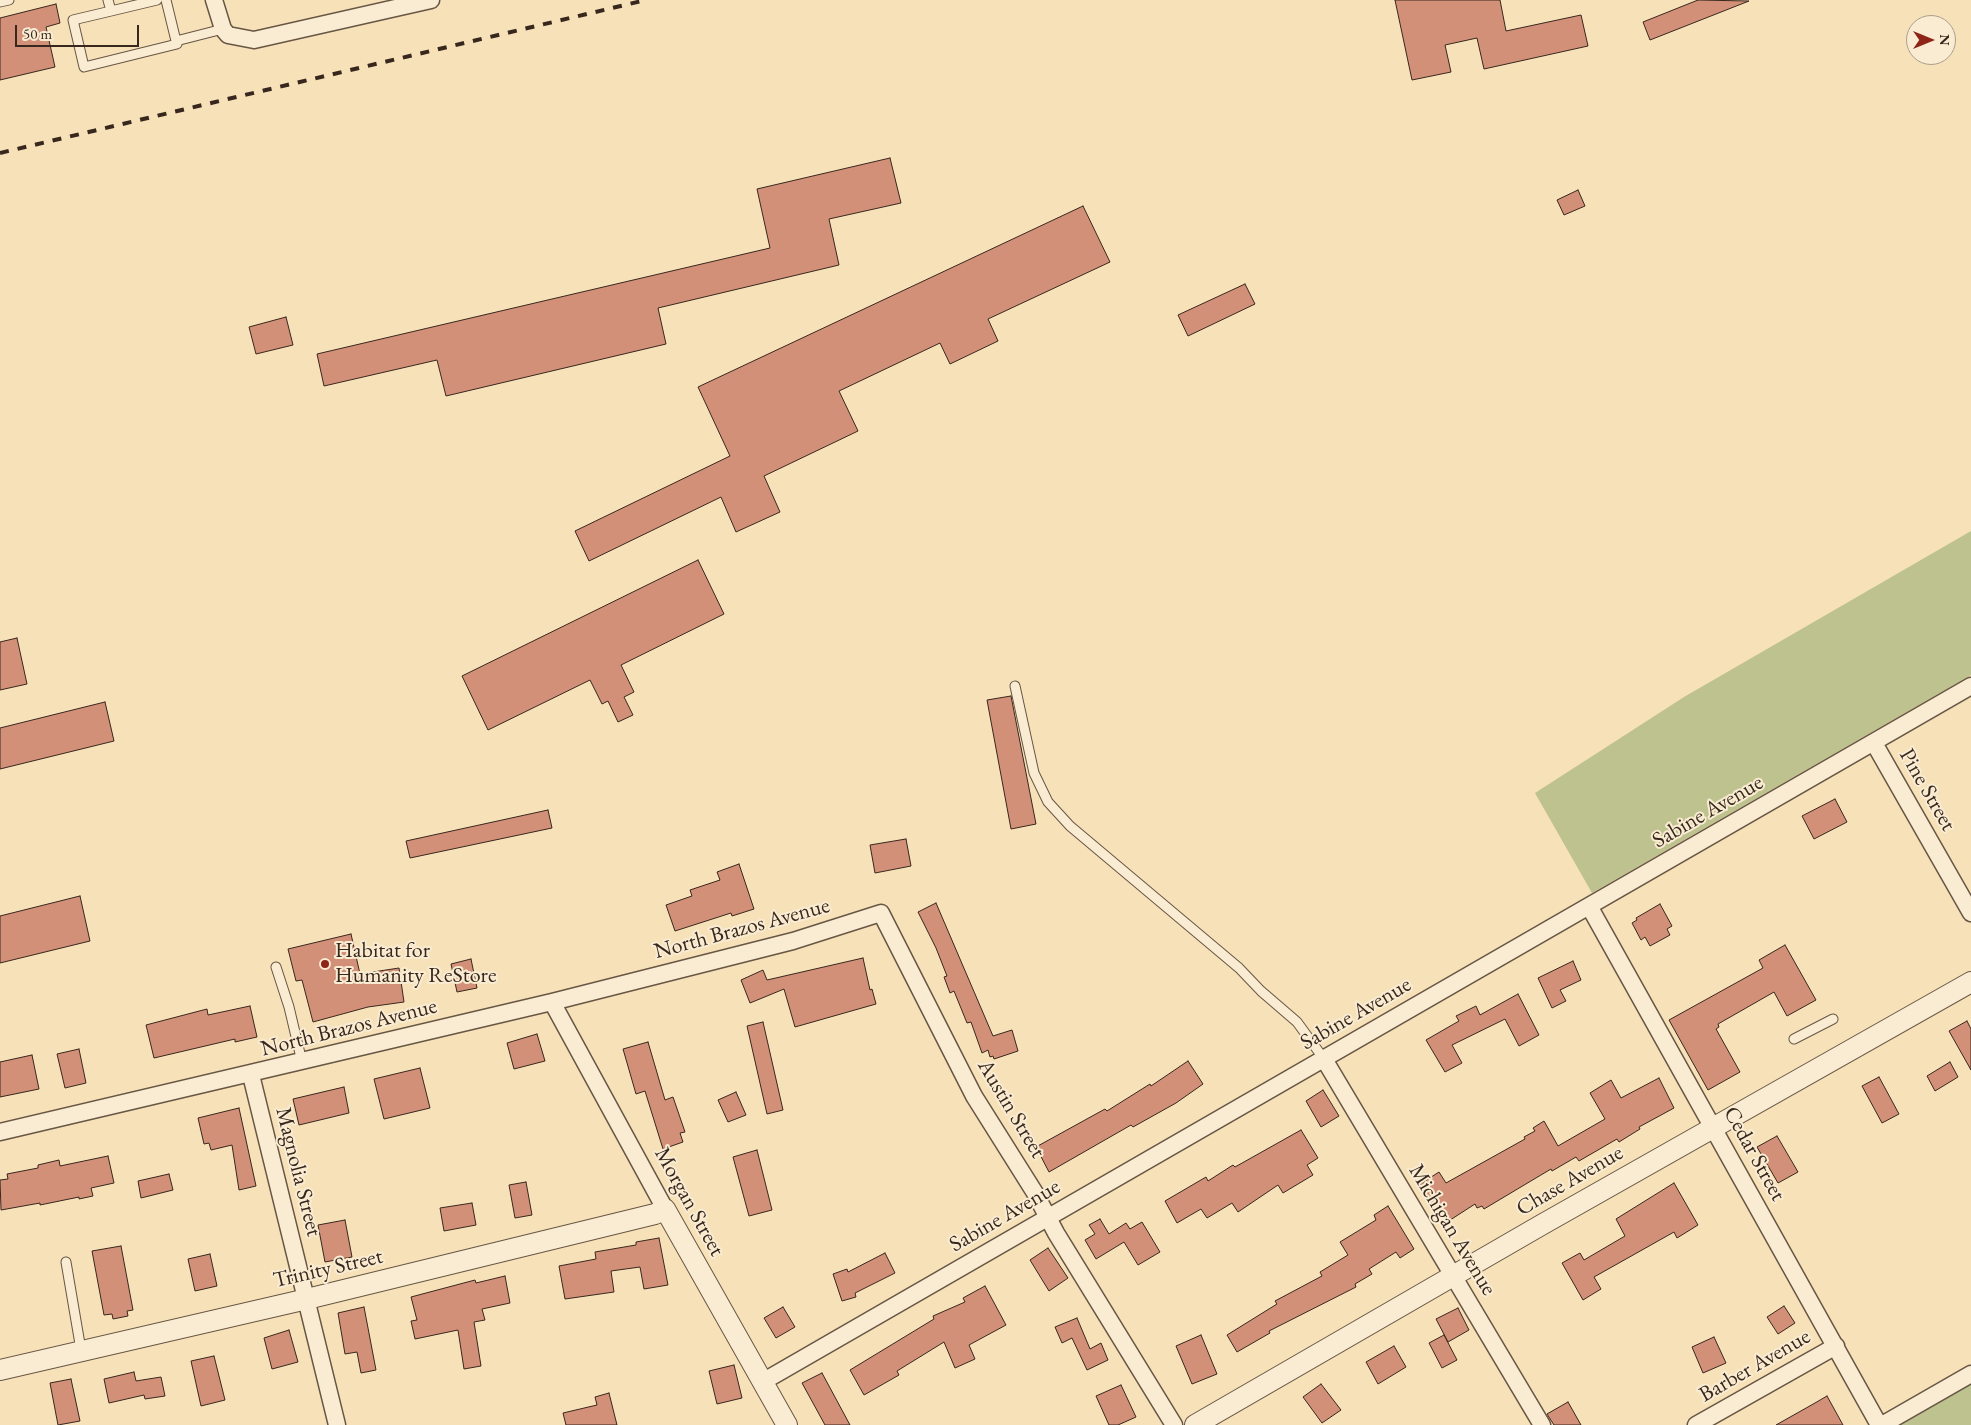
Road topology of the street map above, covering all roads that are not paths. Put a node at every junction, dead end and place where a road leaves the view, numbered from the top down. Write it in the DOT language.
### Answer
graph roads {
  1 [pos="8,0"];
  2 [pos="108,0"];
  3 [pos="157,0"];
  4 [pos="166,0"];
  5 [pos="214,0"];
  6 [pos="431,0"];
  7 [pos="0,2"];
  8 [pos="111,11"];
  9 [pos="230,33"];
  10 [pos="176,41"];
  11 [pos="1015,686"];
  12 [pos="1971,686"];
  13 [pos="1874,743"];
  14 [pos="1589,906"];
  15 [pos="882,913"];
  16 [pos="1971,913"];
  17 [pos="276,967"];
  18 [pos="1971,982"];
  19 [pos="552,1002"];
  20 [pos="1833,1019"];
  21 [pos="1794,1039"];
  22 [pos="1324,1059"];
  23 [pos="302,1062"];
  24 [pos="251,1075"];
  25 [pos="1712,1127"];
  26 [pos="0,1132"];
  27 [pos="665,1209"];
  28 [pos="1049,1217"];
  29 [pos="66,1262"];
  30 [pos="1453,1275"];
  31 [pos="307,1299"];
  32 [pos="1836,1346"];
  33 [pos="81,1350"];
  34 [pos="0,1370"];
  35 [pos="1971,1374"];
  36 [pos="764,1381"];
  37 [pos="783,1424"];
  38 [pos="337,1425"];
  39 [pos="1174,1425"];
  40 [pos="1195,1425"];
  41 [pos="1542,1425"];
  42 [pos="1696,1425"];
  43 [pos="1881,1425"];
  1 -- 7 [label="lane"];
  2 -- 8 [label="lane"];
  3 -- 8 [label="lane"];
  4 -- 10 [label="lane"];
  5 -- 9 [label="street"];
  6 -- 9 [label="street"];
  8 -- 10 [label="lane"];
  9 -- 10 [label="lane"];
  11 -- 22 [label="lane"];
  12 -- 13 [label="street, Sabine Avenue"];
  13 -- 14 [label="street, Sabine Avenue"];
  13 -- 16 [label="street, Pine Street"];
  14 -- 22 [label="street, Sabine Avenue"];
  14 -- 25 [label="street, Cedar Street"];
  15 -- 19 [label="street, North Brazos Avenue"];
  15 -- 28 [label="street, Austin Street"];
  17 -- 23 [label="lane"];
  18 -- 25 [label="street, Chase Avenue"];
  19 -- 23 [label="street, North Brazos Avenue"];
  19 -- 27 [label="street, Morgan Street"];
  20 -- 21 [label="lane"];
  22 -- 28 [label="street, Sabine Avenue"];
  22 -- 30 [label="street, Michigan Avenue"];
  23 -- 24 [label="street, North Brazos Avenue"];
  24 -- 26 [label="street, North Brazos Avenue"];
  24 -- 31 [label="street, Magnolia Street"];
  25 -- 30 [label="street, Chase Avenue"];
  25 -- 32 [label="street, Cedar Street"];
  27 -- 31 [label="street, Trinity Street"];
  27 -- 36 [label="street, Morgan Street"];
  28 -- 36 [label="street, Sabine Avenue"];
  28 -- 39 [label="street, Austin Street"];
  29 -- 33 [label="lane"];
  30 -- 40 [label="street, Chase Avenue"];
  30 -- 41 [label="street, Michigan Avenue"];
  31 -- 33 [label="street, Trinity Street"];
  31 -- 38 [label="street, Magnolia Street"];
  32 -- 42 [label="street, Barber Avenue"];
  32 -- 43 [label="street, Cedar Street"];
  33 -- 34 [label="street, Trinity Street"];
  35 -- 43 [label="street"];
  36 -- 37 [label="street, Morgan Street"];
}
